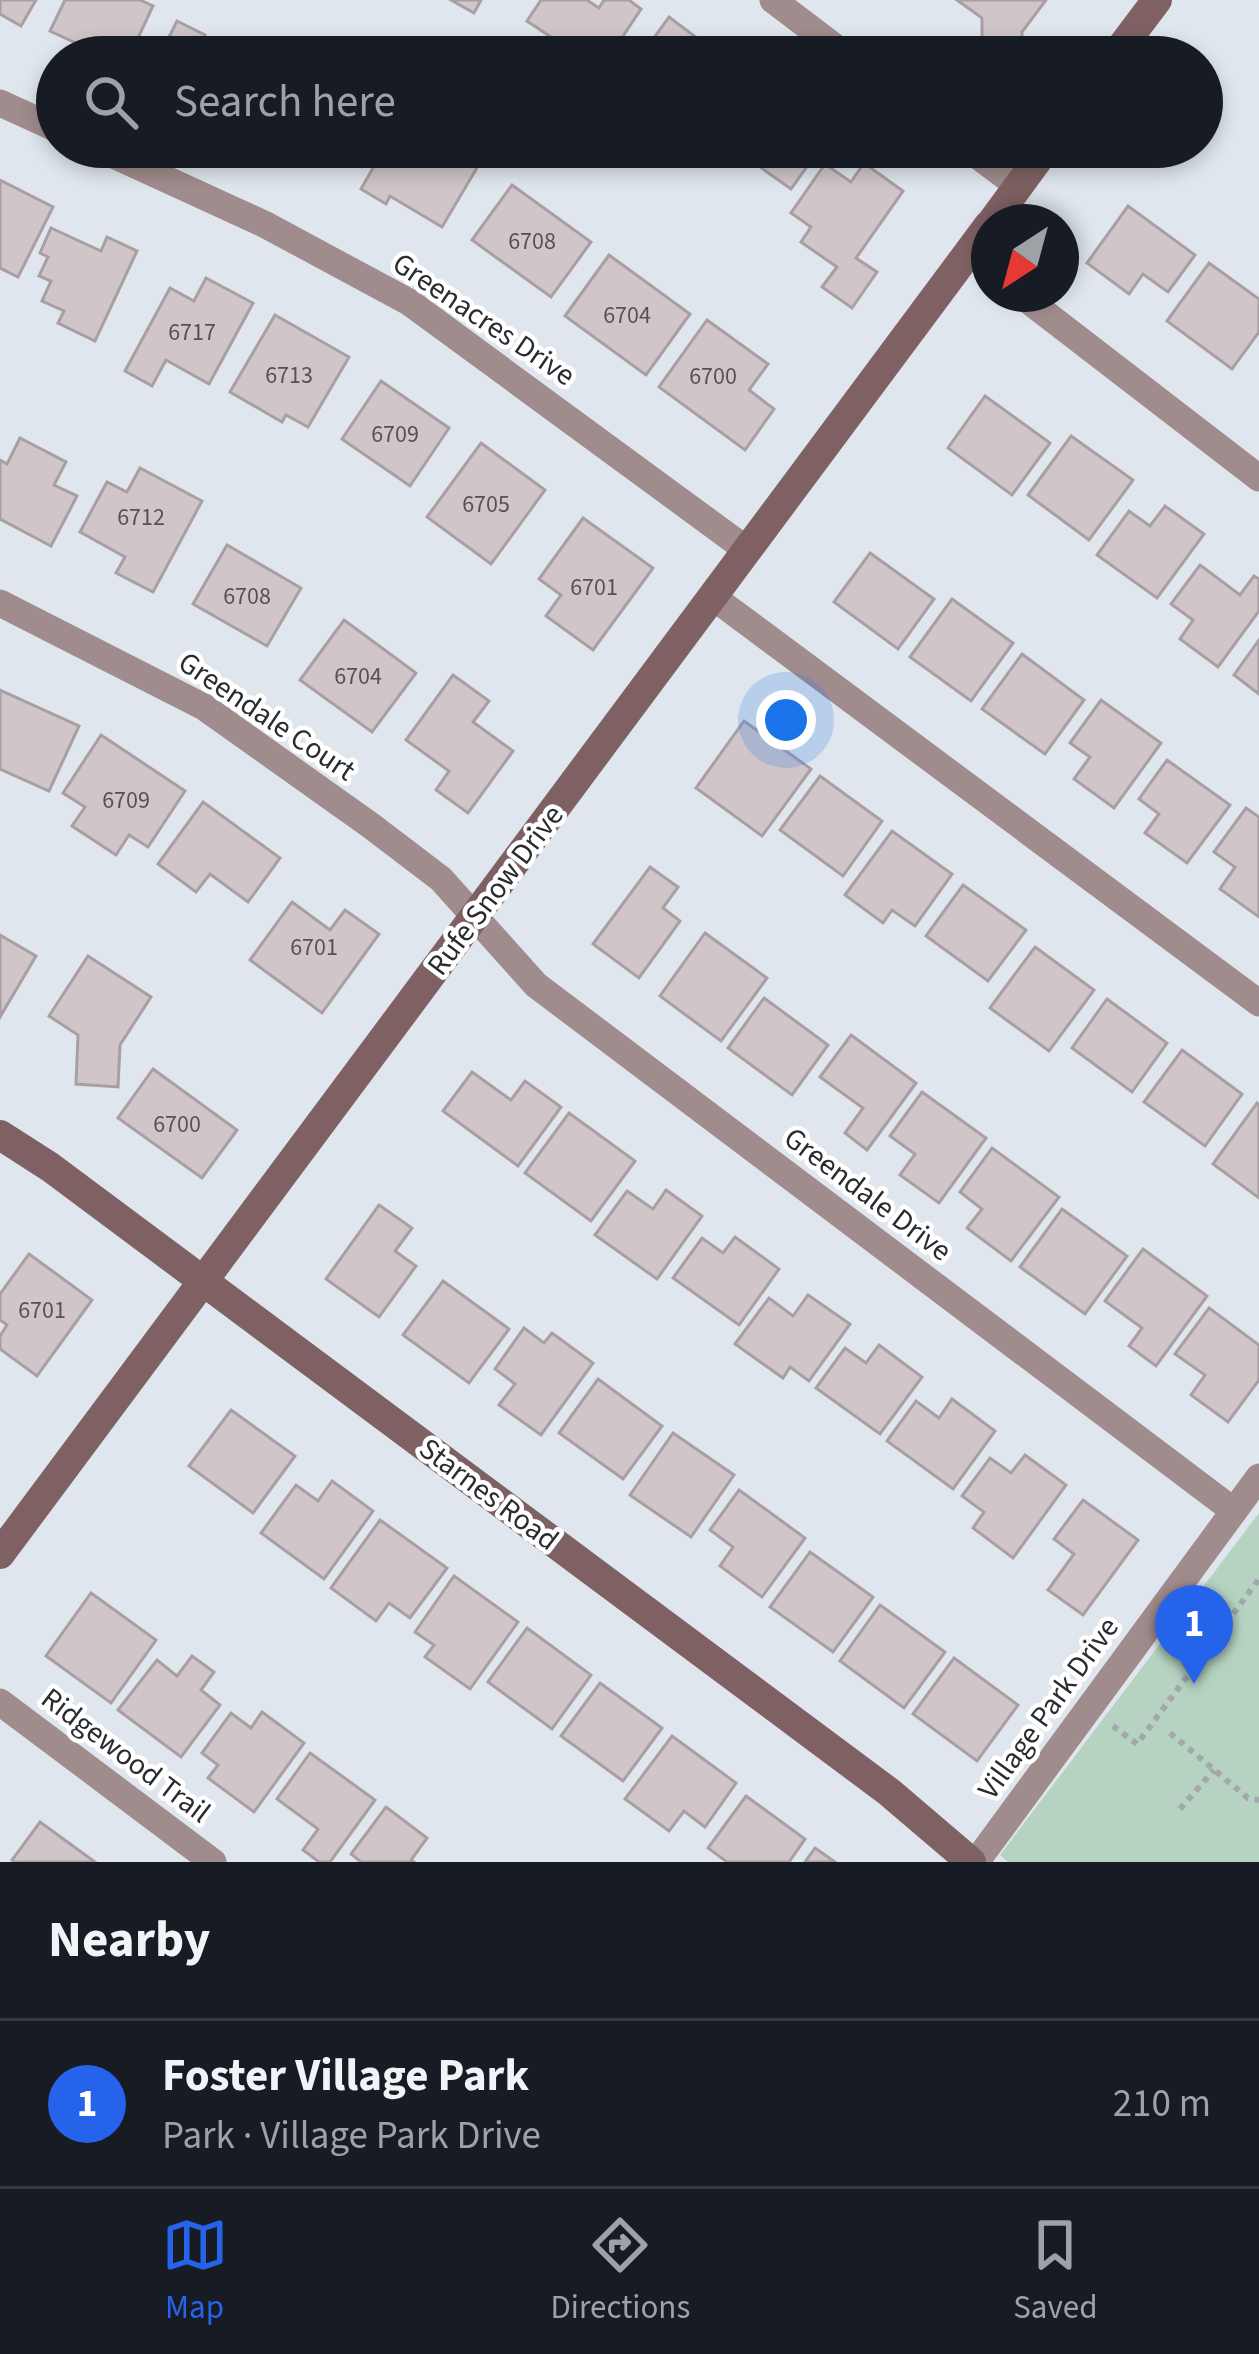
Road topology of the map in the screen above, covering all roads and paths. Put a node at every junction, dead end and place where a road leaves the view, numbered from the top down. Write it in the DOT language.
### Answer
graph roads {
  1 [pos="773,0"];
  2 [pos="1156,0"];
  3 [pos="820,36"];
  4 [pos="1129,36"];
  5 [pos="0,103"];
  6 [pos="36,119"];
  7 [pos="142,168"];
  8 [pos="993,168"];
  9 [pos="1032,168"];
  10 [pos="1018,187"];
  11 [pos="1005,204"];
  12 [pos="971,271"];
  13 [pos="1043,312"];
  14 [pos="1259,478"];
  15 [pos="747,550"];
  16 [pos="713,597"];
  17 [pos="0,603"];
  18 [pos="475,916"];
  19 [pos="1259,1003"];
  20 [pos="0,1135"];
  21 [pos="203,1281"];
  22 [pos="1259,1477"];
  23 [pos="1234,1511"];
  24 [pos="0,1554"];
  25 [pos="1259,1579"];
  26 [pos="0,1702"];
  27 [pos="1111,1724"];
  28 [pos="1170,1733"];
  29 [pos="1214,1770"];
  30 [pos="1259,1800"];
  31 [pos="1180,1809"];
  32 [pos="213,1862"];
  33 [pos="974,1862"];
  1 -- 3 [label="street"];
  2 -- 4 [label="main road"];
  5 -- 6 [label="street"];
  7 -- 15 [label="street, Greenacres Drive"];
  8 -- 10 [label="street"];
  9 -- 10 [label="main road, Rufe Snow Drive"];
  10 -- 11 [label="main road, Rufe Snow Drive"];
  12 -- 15 [label="main road, Rufe Snow Drive"];
  13 -- 14 [label="street"];
  15 -- 16 [label="main road, Rufe Snow Drive"];
  16 -- 18 [label="main road, Rufe Snow Drive"];
  16 -- 19 [label="street"];
  17 -- 18 [label="street, Greendale Court"];
  18 -- 21 [label="main road, Rufe Snow Drive"];
  18 -- 23 [label="street, Greendale Drive"];
  20 -- 21 [label="main road, Starnes Road"];
  21 -- 24 [label="main road, Rufe Snow Drive"];
  21 -- 33 [label="main road, Starnes Road"];
  22 -- 23 [label="street, Village Park Drive"];
  23 -- 33 [label="street, Village Park Drive"];
  25 -- 27 [label="path"];
  26 -- 32 [label="street, Ridgewood Trail"];
  28 -- 29 [label="path"];
  29 -- 30 [label="path"];
  29 -- 31 [label="path"];
}
